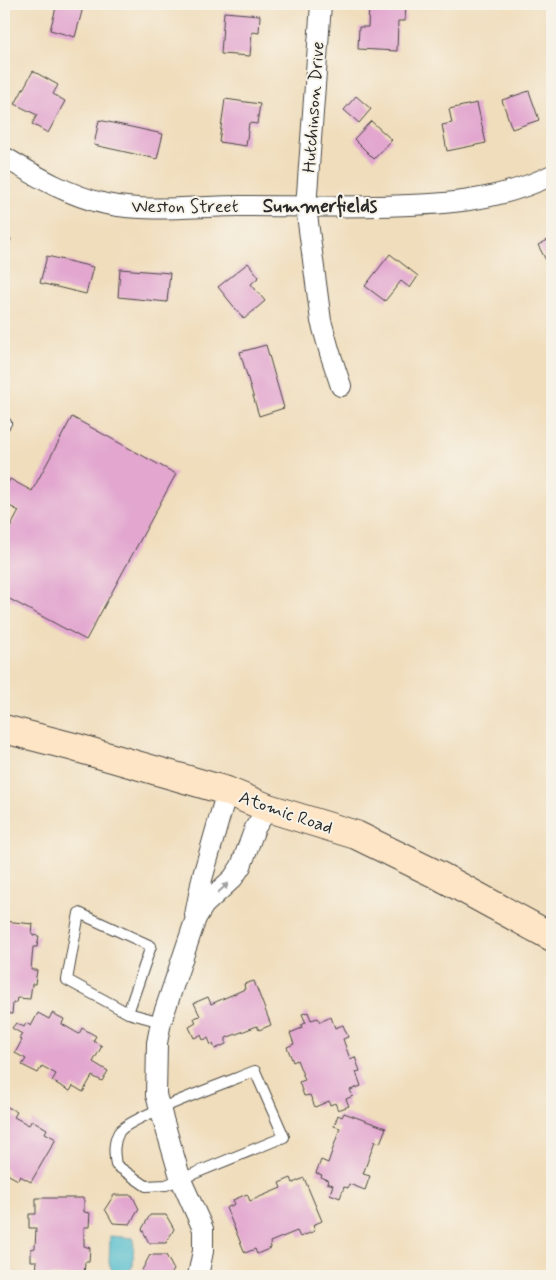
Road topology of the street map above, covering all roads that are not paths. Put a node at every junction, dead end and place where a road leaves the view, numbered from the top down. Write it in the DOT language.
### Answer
graph roads {
  1 [pos="321,4"];
  2 [pos="4,157"];
  3 [pos="552,175"];
  4 [pos="306,207"];
  5 [pos="341,386"];
  6 [pos="4,421"];
  7 [pos="4,426"];
  8 [pos="4,729"];
  9 [pos="227,791"];
  10 [pos="268,808"];
  11 [pos="193,925"];
  12 [pos="552,937"];
  13 [pos="128,1013"];
  14 [pos="161,1022"];
  15 [pos="160,1110"];
  16 [pos="181,1180"];
  17 [pos="198,1276"];
  1 -- 4 [label="street, Hutchinson Drive"];
  2 -- 4 [label="street, Weston Street"];
  3 -- 4 [label="street, Weston Street"];
  4 -- 5 [label="street, Hutchinson Drive"];
  6 -- 7 [label="lane"];
  8 -- 9 [label="main road, Atomic Road"];
  9 -- 10 [label="main road, Atomic Road"];
  9 -- 11 [label="street"];
  11 -- 10 [label="street, one-way"];
  10 -- 12 [label="main road, Atomic Road"];
  11 -- 14 [label="street"];
  13 -- 13 [label="lane"];
  13 -- 14 [label="lane"];
  14 -- 15 [label="street"];
  15 -- 16 [label="street"];
  15 -- 16 [label="lane"];
  15 -- 16 [label="lane"];
  16 -- 17 [label="street"];
}
